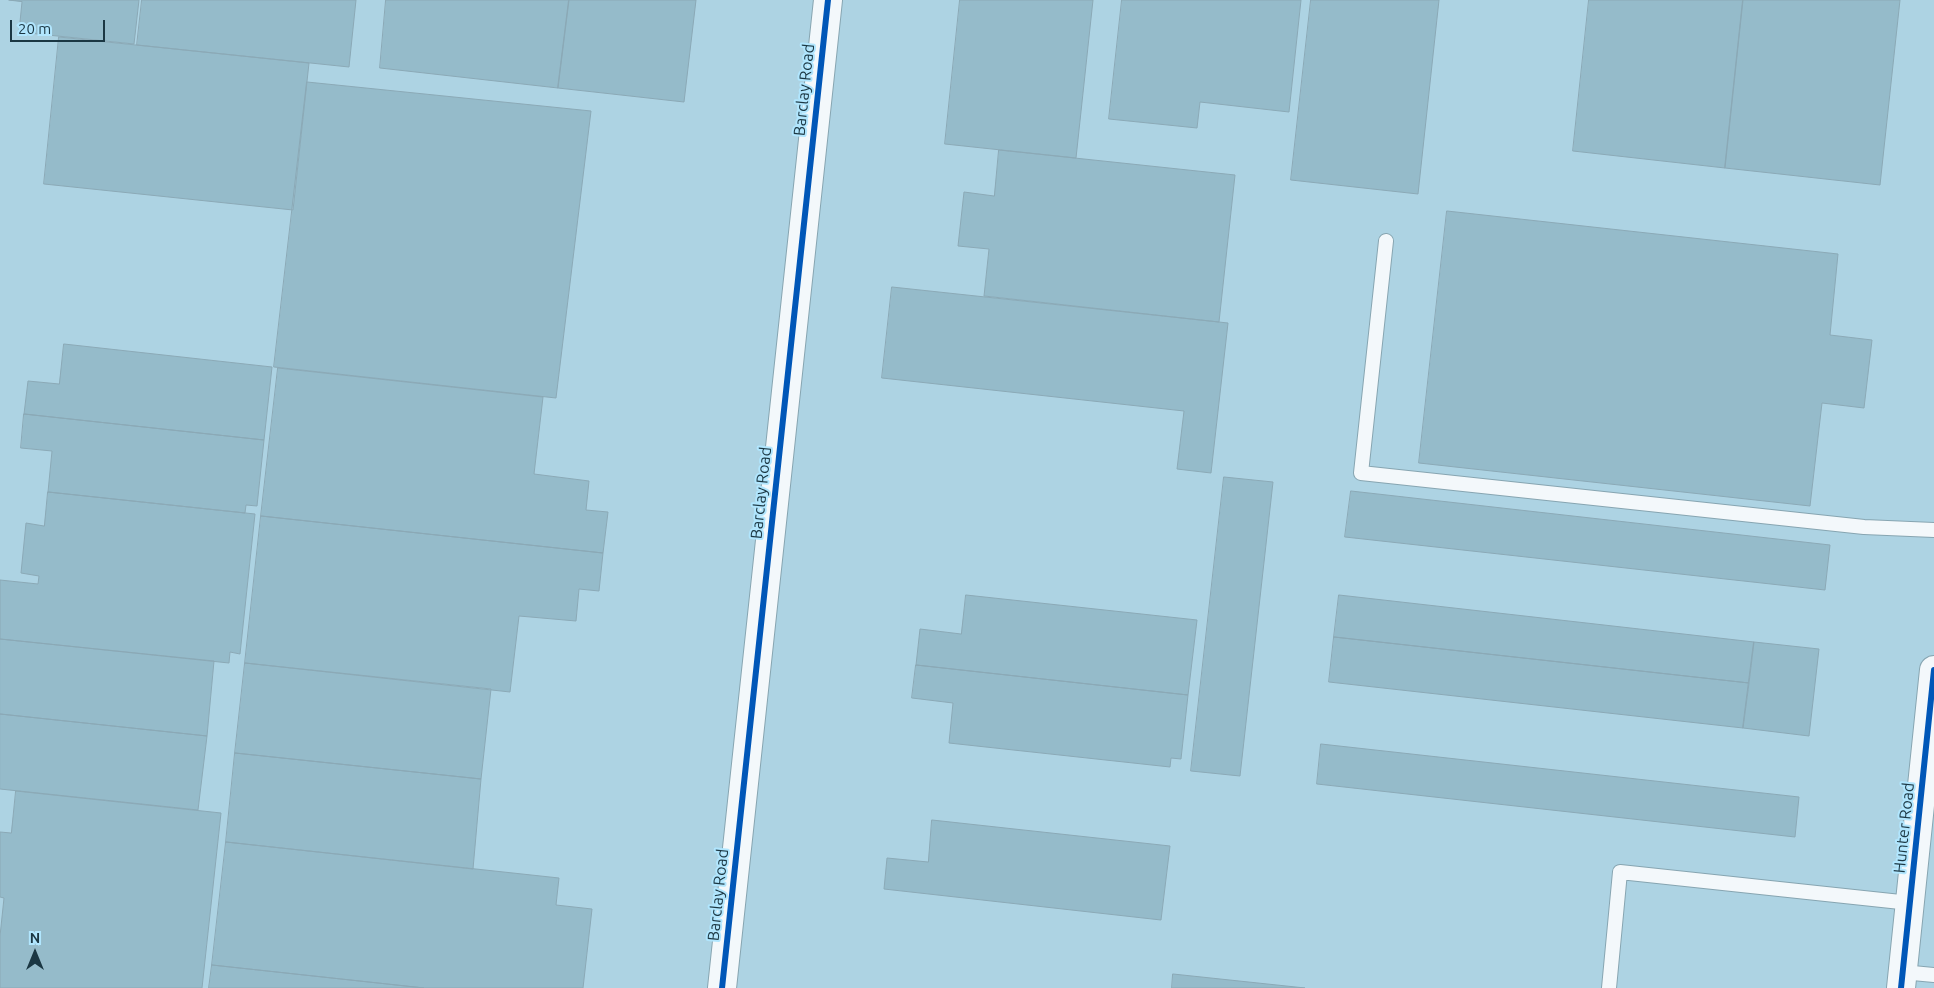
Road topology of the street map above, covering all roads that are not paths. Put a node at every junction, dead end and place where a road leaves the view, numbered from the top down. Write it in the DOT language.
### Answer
graph roads {
  1 [pos="828,0"];
  2 [pos="1386,241"];
  3 [pos="1934,530"];
  4 [pos="1934,670"];
  5 [pos="1910,903"];
  6 [pos="1934,975"];
  7 [pos="1901,980"];
  8 [pos="722,988"];
  9 [pos="1609,988"];
  1 -- 8 [label="street, Barclay Road"];
  2 -- 3 [label="lane"];
  4 -- 5 [label="street, Hunter Road"];
  5 -- 7 [label="street, Hunter Road"];
  5 -- 9 [label="lane"];
  6 -- 7 [label="lane"];
}
